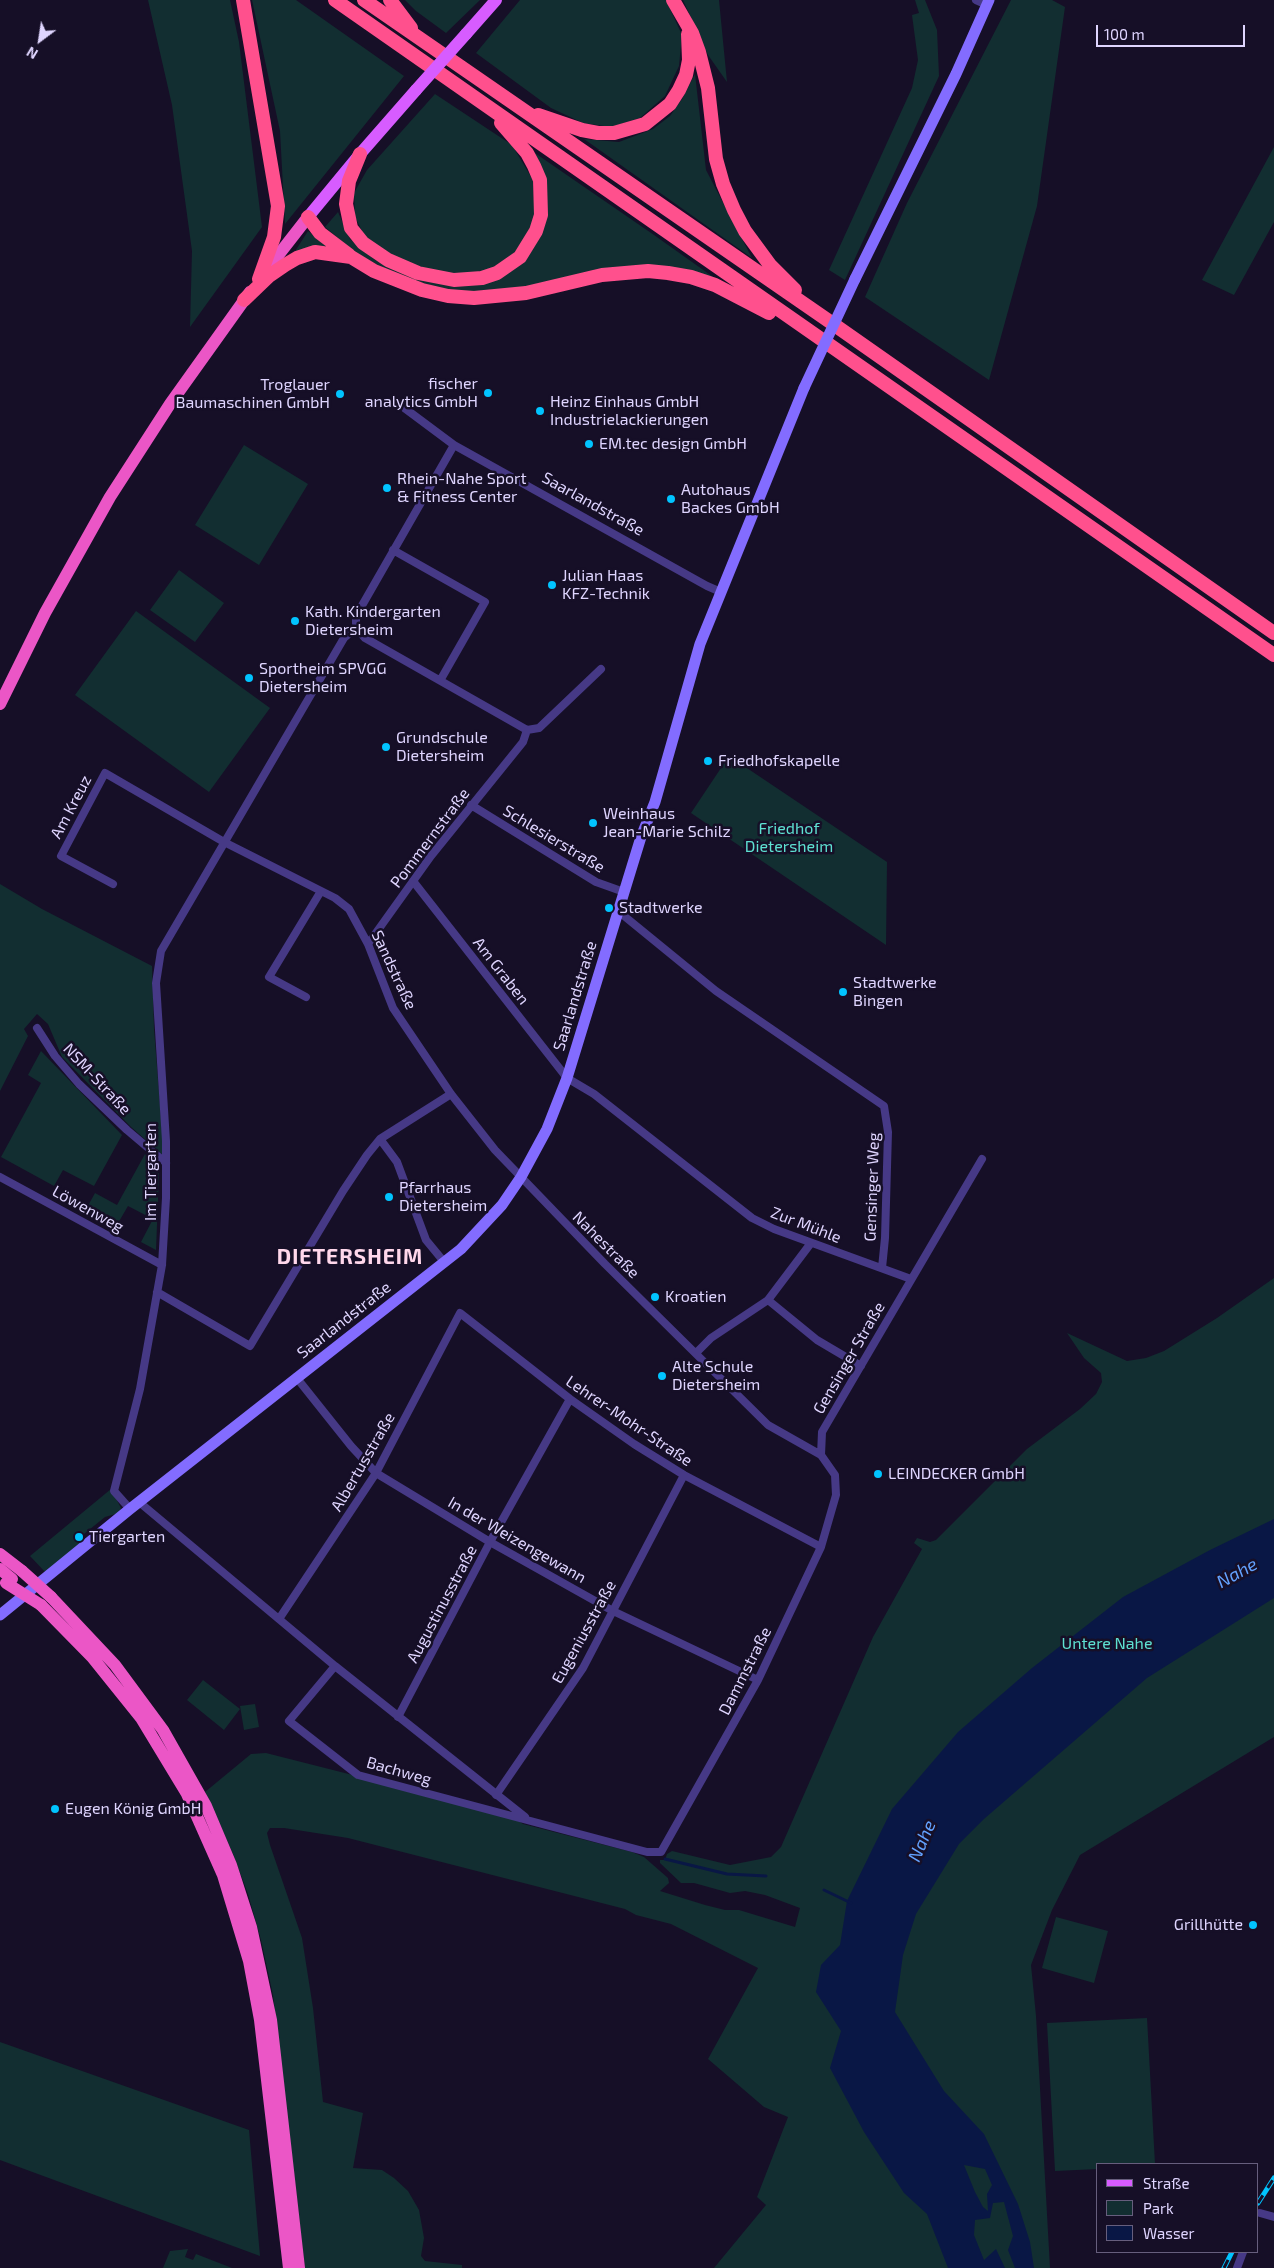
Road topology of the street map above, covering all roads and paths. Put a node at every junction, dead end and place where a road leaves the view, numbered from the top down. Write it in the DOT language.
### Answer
graph roads {
  1 [pos="243,0"];
  2 [pos="335,0"];
  3 [pos="364,0"];
  4 [pos="390,0"];
  5 [pos="496,0"];
  6 [pos="673,0"];
  7 [pos="976,0"];
  8 [pos="988,3"];
  9 [pos="680,12"];
  10 [pos="419,38"];
  11 [pos="484,104"];
  12 [pos="527,112"];
  13 [pos="360,154"];
  14 [pos="308,217"];
  15 [pos="352,257"];
  16 [pos="260,279"];
  17 [pos="244,300"];
  18 [pos="826,320"];
  19 [pos="836,350"];
  20 [pos="402,407"];
  21 [pos="454,445"];
  22 [pos="393,550"];
  23 [pos="721,592"];
  24 [pos="357,627"];
  25 [pos="1274,633"];
  26 [pos="1271,653"];
  27 [pos="601,669"];
  28 [pos="441,679"];
  29 [pos="0,704"];
  30 [pos="527,730"];
  31 [pos="106,773"];
  32 [pos="471,805"];
  33 [pos="224,842"];
  34 [pos="413,881"];
  35 [pos="113,884"];
  36 [pos="321,891"];
  37 [pos="624,892"];
  38 [pos="618,911"];
  39 [pos="368,944"];
  40 [pos="306,997"];
  41 [pos="37,1028"];
  42 [pos="567,1078"];
  43 [pos="451,1094"];
  44 [pos="380,1139"];
  45 [pos="982,1159"];
  46 [pos="166,1163"];
  47 [pos="0,1177"];
  48 [pos="521,1177"];
  49 [pos="811,1243"];
  50 [pos="445,1263"];
  51 [pos="162,1265"];
  52 [pos="882,1268"];
  53 [pos="911,1279"];
  54 [pos="157,1292"];
  55 [pos="768,1300"];
  56 [pos="460,1313"];
  57 [pos="696,1353"];
  58 [pos="861,1366"];
  59 [pos="296,1378"];
  60 [pos="570,1399"];
  61 [pos="821,1455"];
  62 [pos="376,1473"];
  63 [pos="684,1476"];
  64 [pos="836,1495"];
  65 [pos="134,1506"];
  66 [pos="490,1542"];
  67 [pos="821,1547"];
  68 [pos="0,1554"];
  69 [pos="0,1569"];
  70 [pos="10,1578"];
  71 [pos="46,1601"];
  72 [pos="613,1611"];
  73 [pos="0,1615"];
  74 [pos="280,1619"];
  75 [pos="335,1666"];
  76 [pos="758,1680"];
  77 [pos="398,1717"];
  78 [pos="496,1795"];
  79 [pos="528,1819"];
  80 [pos="660,1852"];
  81 [pos="1260,2213"];
  82 [pos="1274,2217"];
  83 [pos="1243,2253"];
  84 [pos="289,2268"];
  85 [pos="299,2268"];
  86 [pos="1237,2268"];
  1 -- 16 [label="highway"];
  2 -- 11 [label="highway"];
  3 -- 10 [label="highway"];
  4 -- 10 [label="highway"];
  5 -- 13 [label="main road, bridge"];
  6 -- 9 [label="highway"];
  7 -- 8 [label="street"];
  8 -- 23 [label="main road, Saarlandstraße, bridge"];
  9 -- 12 [label="highway"];
  9 -- 18 [label="highway"];
  10 -- 12 [label="highway"];
  11 -- 13 [label="highway"];
  11 -- 19 [label="highway"];
  12 -- 18 [label="highway"];
  13 -- 14 [label="main road"];
  14 -- 15 [label="highway"];
  14 -- 16 [label="highway"];
  15 -- 17 [label="highway"];
  15 -- 19 [label="highway"];
  16 -- 17 [label="highway"];
  17 -- 29 [label="highway"];
  18 -- 25 [label="highway"];
  19 -- 26 [label="highway"];
  20 -- 21 [label="street, Saarlandstraße"];
  21 -- 22 [label="street"];
  21 -- 23 [label="street, Saarlandstraße"];
  22 -- 24 [label="street"];
  22 -- 28 [label="street"];
  23 -- 37 [label="main road, Saarlandstraße"];
  24 -- 28 [label="street"];
  24 -- 33 [label="street"];
  27 -- 30 [label="street"];
  28 -- 30 [label="street"];
  30 -- 32 [label="street, Pommernstraße"];
  31 -- 33 [label="street, Sandstraße"];
  31 -- 35 [label="street, Am Kreuz"];
  32 -- 34 [label="street, Pommernstraße"];
  32 -- 37 [label="street, Schlesierstraße"];
  33 -- 36 [label="street, Sandstraße"];
  33 -- 46 [label="street, Im Tiergarten"];
  34 -- 39 [label="street, Pommernstraße"];
  34 -- 42 [label="street, Am Graben"];
  36 -- 39 [label="street, Sandstraße"];
  36 -- 40 [label="street"];
  37 -- 38 [label="main road, Saarlandstraße"];
  38 -- 42 [label="main road, Saarlandstraße"];
  38 -- 52 [label="street, Gensinger Weg"];
  39 -- 43 [label="street, Sandstraße"];
  41 -- 46 [label="street, NSM-Straße"];
  42 -- 48 [label="main road, Saarlandstraße"];
  42 -- 49 [label="street, Zur Mühle"];
  43 -- 44 [label="street"];
  43 -- 48 [label="street, Sandstraße"];
  44 -- 50 [label="street"];
  44 -- 54 [label="street"];
  45 -- 53 [label="street"];
  46 -- 51 [label="street, Im Tiergarten"];
  47 -- 51 [label="street, Löwenweg"];
  48 -- 50 [label="main road, Saarlandstraße"];
  48 -- 57 [label="street, Nahestraße"];
  49 -- 52 [label="street, Zur Mühle"];
  49 -- 55 [label="street"];
  50 -- 59 [label="main road, Saarlandstraße"];
  51 -- 54 [label="street, Im Tiergarten"];
  52 -- 53 [label="street, Zur Mühle"];
  53 -- 58 [label="street, Gensinger Straße"];
  54 -- 65 [label="street, Im Tiergarten"];
  55 -- 57 [label="street"];
  55 -- 58 [label="street"];
  56 -- 60 [label="street, Lehrer-Mohr-Straße"];
  56 -- 62 [label="street, Albertusstraße"];
  57 -- 61 [label="street, Nahestraße"];
  58 -- 61 [label="street, Gensinger Straße"];
  59 -- 62 [label="street, In der Weizengewann"];
  59 -- 65 [label="main road, Saarlandstraße"];
  60 -- 63 [label="street, Lehrer-Mohr-Straße"];
  60 -- 66 [label="street, Augustinusstraße"];
  61 -- 64 [label="street, Nahestraße"];
  62 -- 66 [label="street, In der Weizengewann"];
  62 -- 74 [label="street, Albertusstraße"];
  63 -- 67 [label="street, Lehrer-Mohr-Straße"];
  63 -- 72 [label="street, Eugeniusstraße"];
  64 -- 67 [label="street, Dammstraße"];
  65 -- 73 [label="main road, Saarlandstraße"];
  65 -- 74 [label="street, Bachweg"];
  66 -- 72 [label="street, In der Weizengewann"];
  66 -- 77 [label="street, Augustinusstraße"];
  67 -- 76 [label="street, Dammstraße"];
  68 -- 70 [label="highway"];
  69 -- 70 [label="highway"];
  70 -- 71 [label="highway, bridge"];
  71 -- 84 [label="highway"];
  71 -- 85 [label="highway"];
  72 -- 76 [label="street, In der Weizengewann"];
  72 -- 78 [label="street, Eugeniusstraße"];
  74 -- 75 [label="street, Bachweg"];
  75 -- 77 [label="street, Bachweg"];
  75 -- 79 [label="street, Bachweg"];
  76 -- 80 [label="street, Dammstraße"];
  77 -- 78 [label="street, Bachweg"];
  78 -- 79 [label="street, Bachweg"];
  79 -- 80 [label="street, Bachweg"];
  81 -- 82 [label="street"];
  83 -- 86 [label="street"];
}
